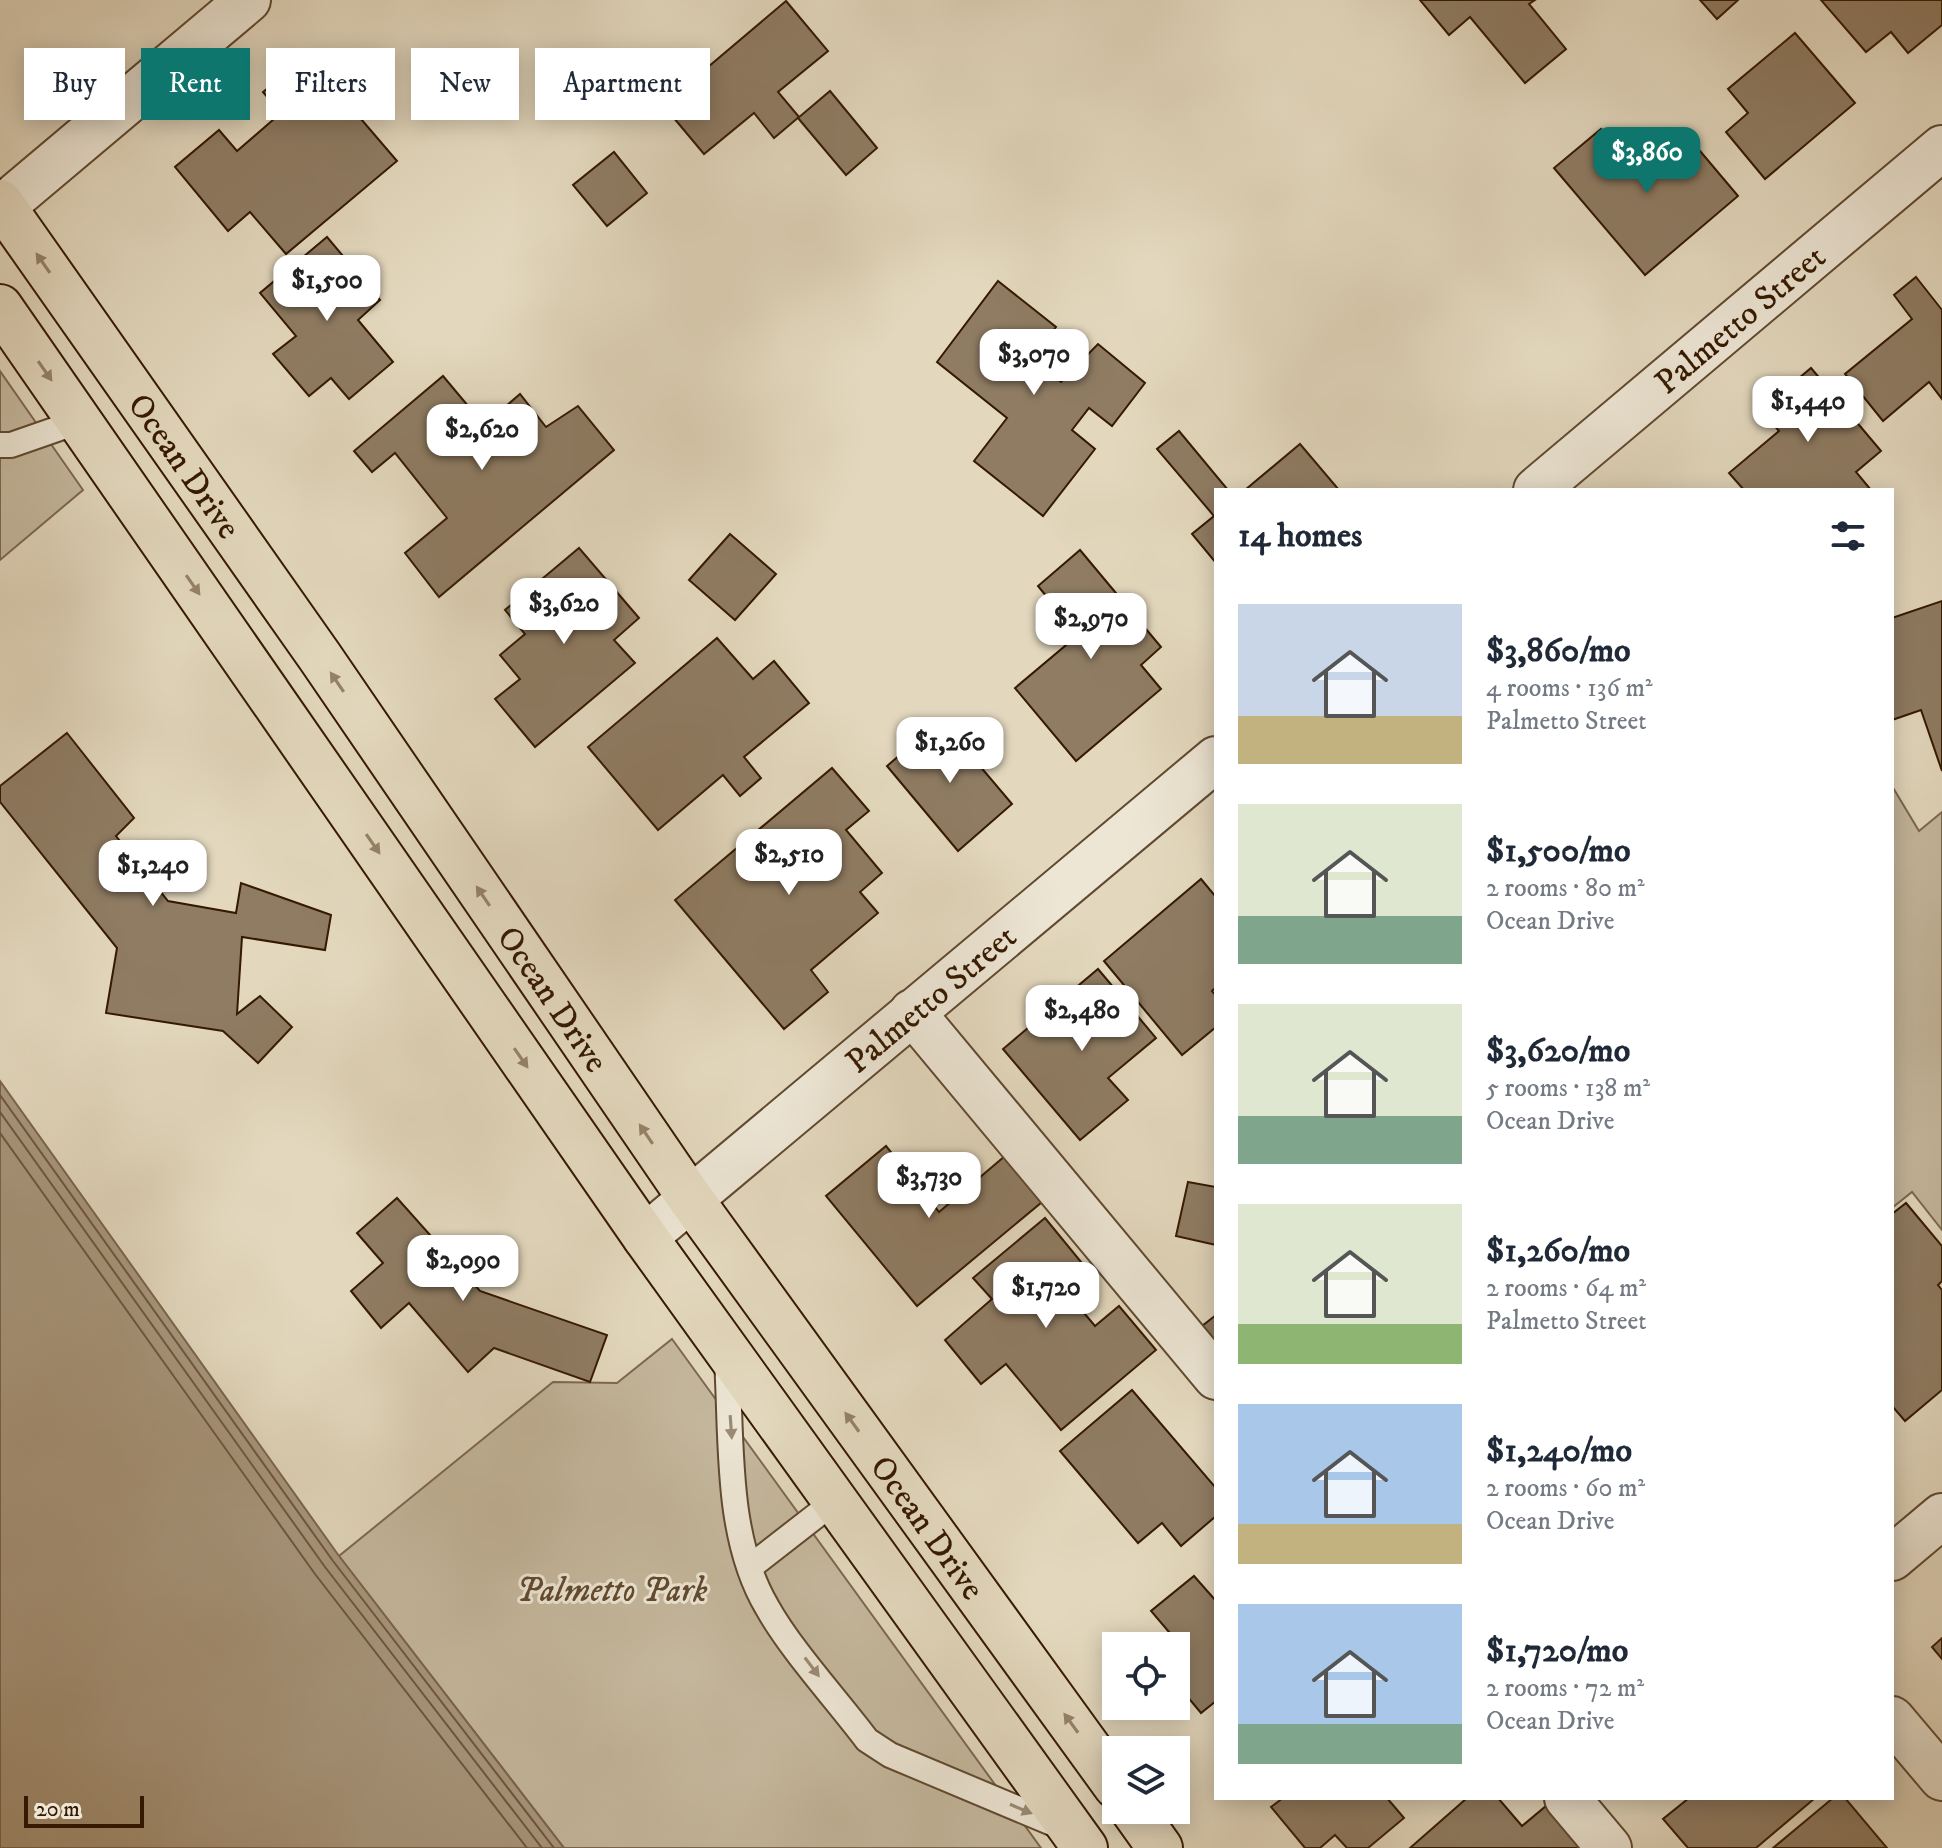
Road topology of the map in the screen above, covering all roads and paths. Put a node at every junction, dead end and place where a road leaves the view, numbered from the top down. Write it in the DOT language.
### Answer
graph roads {
  1 [pos="248,0"];
  2 [pos="1942,148"];
  3 [pos="1,206"];
  4 [pos="0,307"];
  5 [pos="80,421"];
  6 [pos="0,445"];
  7 [pos="1538,488"];
  8 [pos="217,511"];
  9 [pos="167,548"];
  10 [pos="1214,761"];
  11 [pos="392,763"];
  12 [pos="342,800"];
  13 [pos="528,962"];
  14 [pos="479,997"];
  15 [pos="912,1012"];
  16 [pos="690,1198"];
  17 [pos="645,1237"];
  18 [pos="726,1350"];
  19 [pos="1214,1375"];
  20 [pos="835,1501"];
  21 [pos="911,1502"];
  22 [pos="1942,1516"];
  23 [pos="861,1538"];
  24 [pos="1894,1556"];
  25 [pos="750,1567"];
  26 [pos="1894,1721"];
  27 [pos="1102,1767"];
  28 [pos="1942,1778"];
  29 [pos="1569,1800"];
  30 [pos="1143,1824"];
  31 [pos="1078,1839"];
  32 [pos="1160,1848"];
  33 [pos="1609,1848"];
  1 -- 3 [label="street"];
  2 -- 7 [label="street, Palmetto Street"];
  8 -- 3 [label="main road, Ocean Drive, one-way"];
  4 -- 5 [label="main road, Ocean Drive, one-way"];
  5 -- 6 [label="lane"];
  5 -- 9 [label="main road, Ocean Drive"];
  8 -- 9 [label="main road"];
  11 -- 8 [label="main road, Ocean Drive, one-way"];
  9 -- 12 [label="main road, Ocean Drive, one-way"];
  10 -- 15 [label="street, Palmetto Street"];
  11 -- 12 [label="main road"];
  13 -- 11 [label="main road, Ocean Drive, one-way"];
  12 -- 14 [label="main road, Ocean Drive, one-way"];
  13 -- 14 [label="main road"];
  16 -- 13 [label="main road, Ocean Drive, one-way"];
  14 -- 17 [label="main road, Ocean Drive, one-way"];
  15 -- 16 [label="street, Palmetto Street"];
  15 -- 19 [label="street"];
  16 -- 17 [label="street, Palmetto Street"];
  21 -- 16 [label="main road, Ocean Drive, one-way"];
  17 -- 18 [label="main road, Ocean Drive"];
  18 -- 20 [label="main road, Ocean Drive"];
  18 -- 25 [label="lane, one-way"];
  20 -- 23 [label="main road, Ocean Drive"];
  20 -- 25 [label="lane"];
  21 -- 23 [label="main road"];
  27 -- 21 [label="main road, Ocean Drive, one-way"];
  22 -- 24 [label="street"];
  23 -- 31 [label="main road, Ocean Drive"];
  25 -- 31 [label="lane, one-way"];
  26 -- 28 [label="street"];
  29 -- 33 [label="street"];
  30 -- 32 [label="main road"];
}
